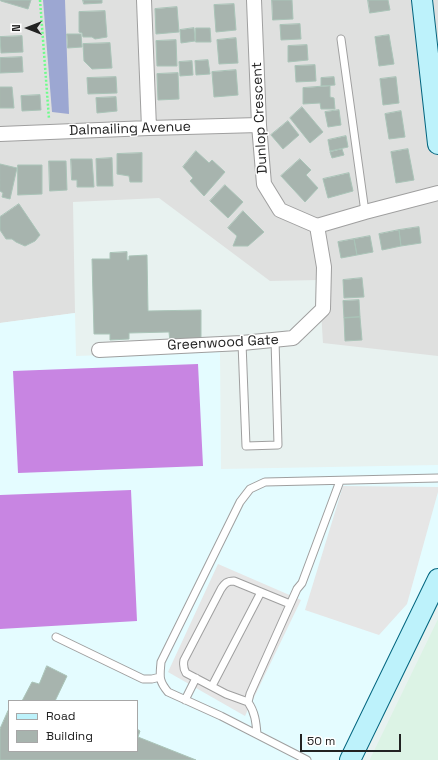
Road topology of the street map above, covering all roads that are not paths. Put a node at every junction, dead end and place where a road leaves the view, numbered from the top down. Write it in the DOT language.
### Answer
graph roads {
  1 [pos="144,0"];
  2 [pos="254,0"];
  3 [pos="422,0"];
  4 [pos="341,39"];
  5 [pos="259,125"];
  6 [pos="149,128"];
  7 [pos="0,134"];
  8 [pos="438,144"];
  9 [pos="438,193"];
  10 [pos="365,212"];
  11 [pos="317,226"];
  12 [pos="275,340"];
  13 [pos="242,343"];
  14 [pos="99,350"];
  15 [pos="438,478"];
  16 [pos="340,481"];
  17 [pos="438,579"];
  18 [pos="261,592"];
  19 [pos="290,604"];
  20 [pos="56,637"];
  21 [pos="160,677"];
  22 [pos="196,678"];
  23 [pos="212,686"];
  24 [pos="185,700"];
  25 [pos="248,702"];
  26 [pos="257,734"];
  27 [pos="307,760"];
  28 [pos="350,760"];
  1 -- 6 [label="street"];
  2 -- 5 [label="street, Dunlop Crescent"];
  3 -- 8 [label="main road"];
  4 -- 10 [label="lane"];
  5 -- 6 [label="street, Dalmailing Avenue"];
  5 -- 11 [label="street, Dunlop Crescent"];
  6 -- 7 [label="street, Dalmailing Avenue"];
  9 -- 10 [label="street"];
  10 -- 11 [label="street"];
  11 -- 12 [label="street, Greenwood Gate"];
  12 -- 13 [label="street, Greenwood Gate"];
  12 -- 13 [label="lane"];
  13 -- 14 [label="street, Greenwood Gate"];
  15 -- 16 [label="lane"];
  16 -- 19 [label="lane"];
  16 -- 21 [label="lane"];
  17 -- 28 [label="main road"];
  18 -- 19 [label="lane"];
  18 -- 22 [label="lane"];
  18 -- 23 [label="lane"];
  19 -- 25 [label="lane"];
  20 -- 21 [label="lane"];
  21 -- 24 [label="lane"];
  22 -- 23 [label="lane"];
  22 -- 24 [label="lane"];
  23 -- 25 [label="lane"];
  24 -- 26 [label="lane"];
  25 -- 26 [label="lane"];
  26 -- 27 [label="lane"];
}
